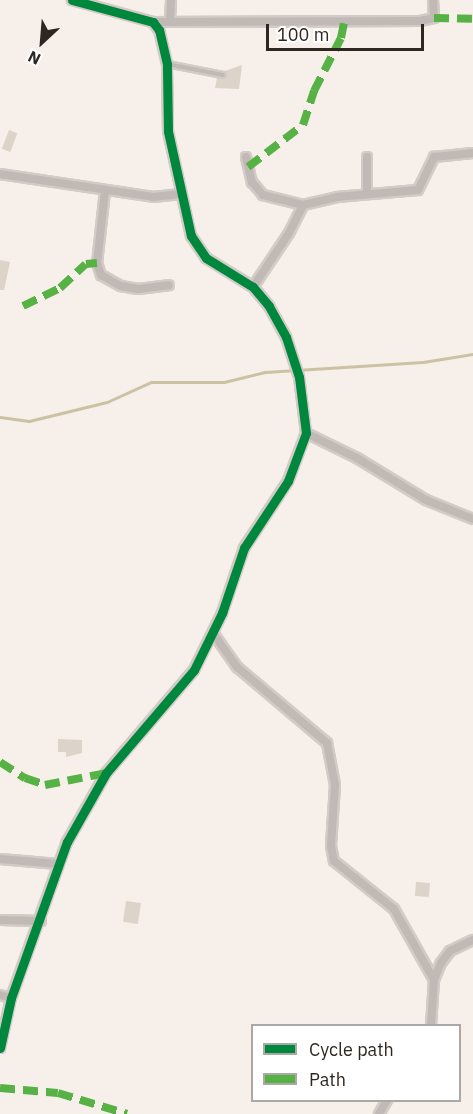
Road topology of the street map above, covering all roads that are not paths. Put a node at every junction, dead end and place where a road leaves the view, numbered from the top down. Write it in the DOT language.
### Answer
graph roads {
  1 [pos="72,0"];
  2 [pos="171,0"];
  3 [pos="433,0"];
  4 [pos="170,20"];
  5 [pos="153,22"];
  6 [pos="166,64"];
  7 [pos="223,75"];
  8 [pos="473,153"];
  9 [pos="246,157"];
  10 [pos="367,157"];
  11 [pos="0,174"];
  12 [pos="105,191"];
  13 [pos="181,194"];
  14 [pos="367,194"];
  15 [pos="303,205"];
  16 [pos="169,285"];
  17 [pos="253,286"];
  18 [pos="306,433"];
  19 [pos="473,519"];
  20 [pos="213,633"];
  21 [pos="0,859"];
  22 [pos="58,864"];
  23 [pos="0,920"];
  24 [pos="41,921"];
  25 [pos="473,940"];
  26 [pos="434,980"];
  27 [pos="0,994"];
  28 [pos="11,998"];
  29 [pos="431,1024"];
  30 [pos="0,1048"];
  1 -- 5 [label="street"];
  2 -- 4 [label="street"];
  3 -- 4 [label="street"];
  4 -- 5 [label="street"];
  5 -- 6 [label="street"];
  6 -- 7 [label="lane"];
  6 -- 13 [label="street"];
  8 -- 14 [label="street"];
  9 -- 15 [label="street"];
  10 -- 14 [label="street"];
  11 -- 12 [label="street"];
  12 -- 13 [label="street"];
  12 -- 16 [label="street"];
  13 -- 17 [label="street"];
  14 -- 15 [label="street"];
  15 -- 17 [label="street"];
  17 -- 18 [label="street"];
  18 -- 19 [label="street"];
  18 -- 20 [label="street"];
  20 -- 22 [label="street"];
  20 -- 26 [label="street"];
  21 -- 22 [label="street"];
  22 -- 24 [label="street"];
  23 -- 24 [label="street"];
  24 -- 28 [label="street"];
  25 -- 26 [label="street"];
  26 -- 29 [label="street"];
  27 -- 28 [label="street"];
  28 -- 30 [label="street"];
}
